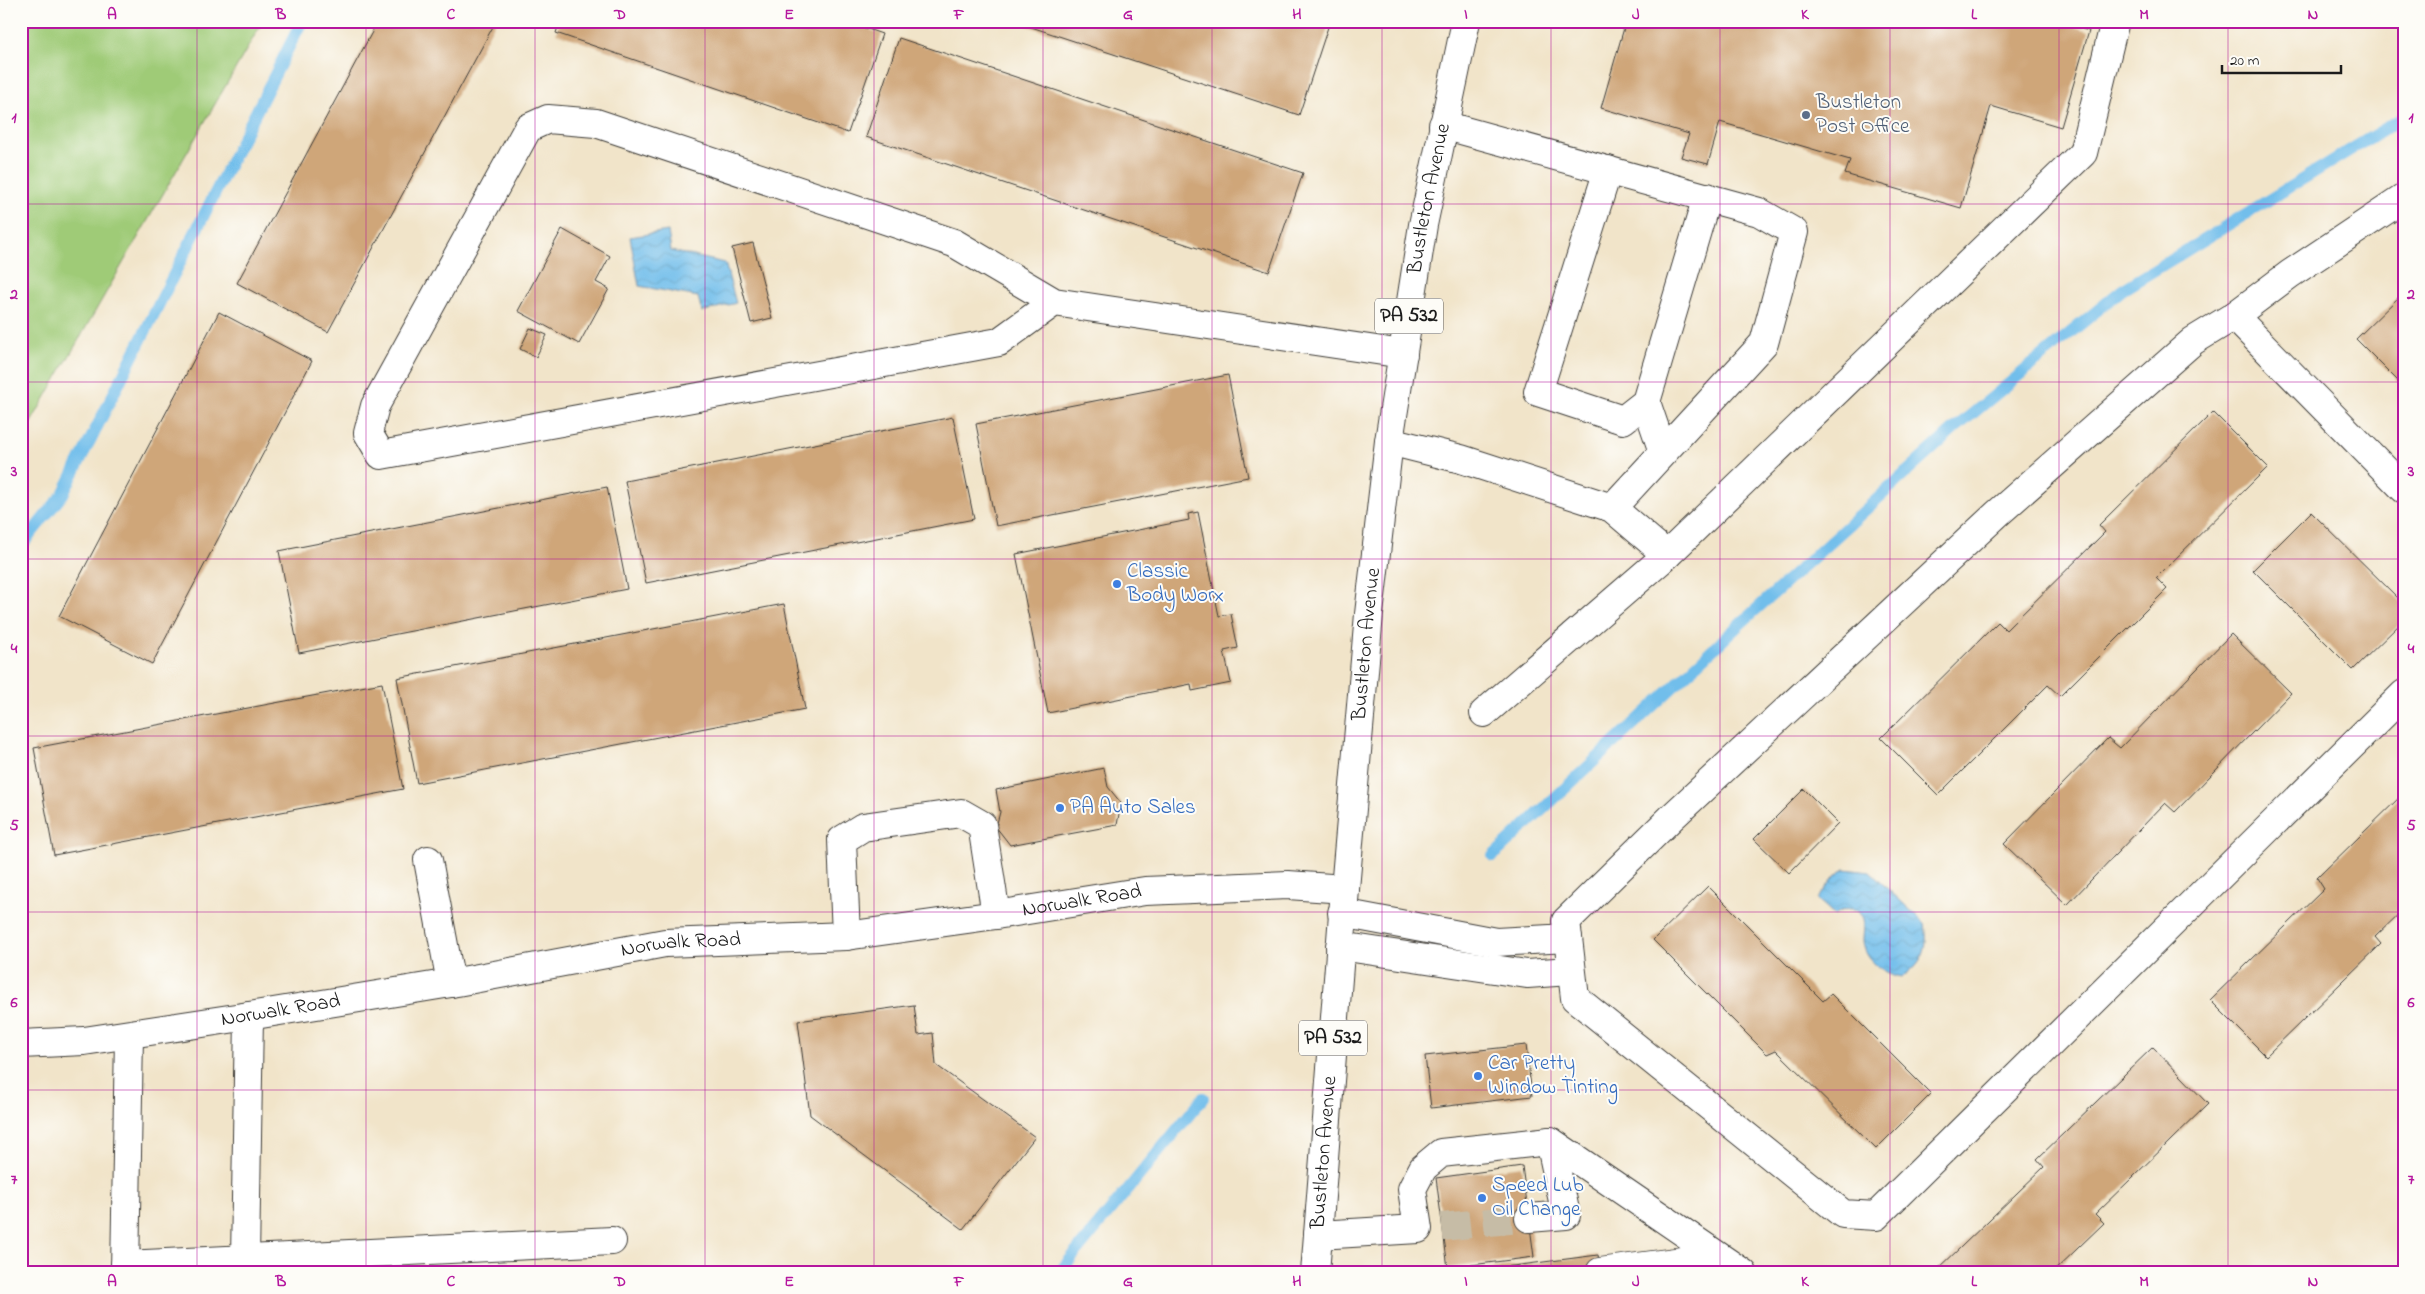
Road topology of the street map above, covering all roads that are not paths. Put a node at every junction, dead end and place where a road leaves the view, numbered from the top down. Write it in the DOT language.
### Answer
graph roads {
  1 [pos="1466,21"];
  2 [pos="2115,21"];
  3 [pos="1443,125"];
  4 [pos="1608,170"];
  5 [pos="1707,197"];
  6 [pos="2404,198"];
  7 [pos="1054,302"];
  8 [pos="2234,316"];
  9 [pos="1402,354"];
  10 [pos="1646,402"];
  11 [pos="1389,442"];
  12 [pos="1663,452"];
  13 [pos="2404,489"];
  14 [pos="1612,508"];
  15 [pos="1667,555"];
  16 [pos="2404,694"];
  17 [pos="1484,713"];
  18 [pos="428,860"];
  19 [pos="1344,901"];
  20 [pos="996,915"];
  21 [pos="846,936"];
  22 [pos="1568,938"];
  23 [pos="1340,946"];
  24 [pos="1570,971"];
  25 [pos="451,983"];
  26 [pos="249,1016"];
  27 [pos="129,1035"];
  28 [pos="21,1044"];
  29 [pos="1550,1141"];
  30 [pos="1529,1218"];
  31 [pos="1318,1235"];
  32 [pos="612,1241"];
  33 [pos="245,1259"];
  34 [pos="125,1269"];
  35 [pos="1600,1272"];
  36 [pos="1696,1272"];
  37 [pos="1742,1272"];
  38 [pos="1315,1273"];
  1 -- 3 [label="street, Bustleton Avenue / PA 532"];
  2 -- 15 [label="street"];
  3 -- 4 [label="street"];
  3 -- 9 [label="street, Bustleton Avenue / PA 532"];
  4 -- 5 [label="street"];
  4 -- 10 [label="street"];
  5 -- 10 [label="street"];
  5 -- 12 [label="street"];
  6 -- 8 [label="street"];
  7 -- 7 [label="street"];
  7 -- 9 [label="street"];
  8 -- 13 [label="street"];
  8 -- 22 [label="street"];
  9 -- 11 [label="street, Bustleton Avenue / PA 532"];
  10 -- 12 [label="street"];
  11 -- 14 [label="street"];
  11 -- 19 [label="street, Bustleton Avenue / PA 532"];
  12 -- 14 [label="street"];
  14 -- 15 [label="street"];
  15 -- 17 [label="street"];
  16 -- 24 [label="street"];
  18 -- 25 [label="street"];
  19 -- 20 [label="street, Norwalk Road"];
  19 -- 22 [label="street, Norwalk Road"];
  19 -- 23 [label="street, Bustleton Avenue / PA 532"];
  20 -- 21 [label="street, Norwalk Road"];
  20 -- 21 [label="street"];
  21 -- 25 [label="street, Norwalk Road"];
  22 -- 24 [label="street"];
  23 -- 24 [label="street"];
  23 -- 31 [label="street, Bustleton Avenue / PA 532"];
  25 -- 26 [label="street, Norwalk Road"];
  26 -- 27 [label="street, Norwalk Road"];
  26 -- 33 [label="street"];
  27 -- 28 [label="street, Norwalk Road"];
  27 -- 34 [label="street"];
  29 -- 30 [label="street"];
  29 -- 31 [label="street"];
  29 -- 37 [label="street"];
  31 -- 38 [label="street, Bustleton Avenue / PA 532"];
  32 -- 33 [label="street"];
  33 -- 34 [label="street"];
  35 -- 36 [label="street"];
  36 -- 37 [label="street"];
}
